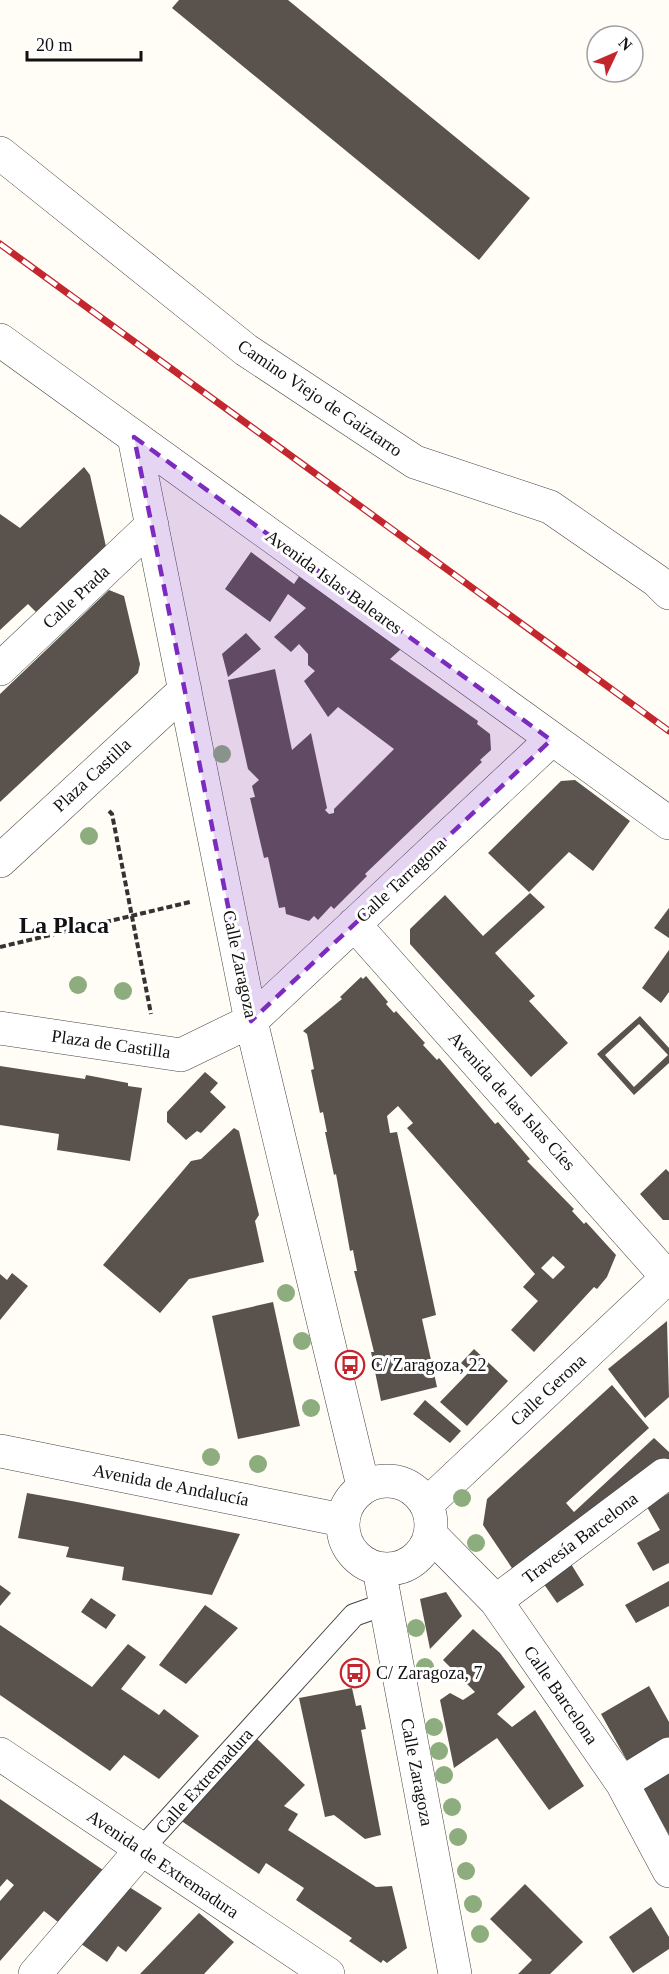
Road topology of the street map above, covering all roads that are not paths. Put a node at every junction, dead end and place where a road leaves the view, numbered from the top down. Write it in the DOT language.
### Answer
graph roads {
  1 [pos="0,153"];
  2 [pos="2,344"];
  3 [pos="134,438"];
  4 [pos="152,525"];
  5 [pos="669,593"];
  6 [pos="0,669"];
  7 [pos="185,690"];
  8 [pos="551,740"];
  9 [pos="669,823"];
  10 [pos="0,861"];
  11 [pos="354,924"];
  12 [pos="251,1021"];
  13 [pos="0,1028"];
  14 [pos="669,1277"];
  15 [pos="0,1450"];
  16 [pos="664,1475"];
  17 [pos="363,1486"];
  18 [pos="342,1520"];
  19 [pos="429,1520"];
  20 [pos="379,1569"];
  21 [pos="496,1601"];
  22 [pos="385,1604"];
  23 [pos="0,1754"];
  24 [pos="669,1754"];
  25 [pos="622,1784"];
  26 [pos="141,1850"];
  27 [pos="669,1871"];
  28 [pos="35,1974"];
  29 [pos="328,1974"];
  30 [pos="455,1974"];
  1 -- 5 [label="street, Camino Viejo de Gaiztarro"];
  2 -- 3 [label="street, Avenida Islas Baleares"];
  3 -- 4 [label="street, Calle Zaragoza"];
  3 -- 8 [label="street, Avenida Islas Baleares"];
  4 -- 6 [label="street, Calle Prada"];
  4 -- 7 [label="street, Calle Zaragoza"];
  7 -- 10 [label="street, Plaza Castilla"];
  7 -- 12 [label="street, Calle Zaragoza"];
  8 -- 9 [label="street, Avenida Islas Baleares"];
  8 -- 11 [label="street, Calle Tarragona"];
  11 -- 12 [label="street, Calle Tarragona"];
  11 -- 14 [label="street, Avenida de las Islas Cíes"];
  12 -- 13 [label="street, Plaza de Castilla"];
  12 -- 17 [label="street, Calle Zaragoza"];
  14 -- 19 [label="street, Calle Gerona"];
  15 -- 18 [label="street, Avenida de Andalucía"];
  16 -- 21 [label="street, Travesía Barcelona"];
  17 -- 18 [label="street"];
  17 -- 19 [label="street"];
  18 -- 20 [label="street"];
  19 -- 20 [label="street"];
  19 -- 21 [label="street, Calle Barcelona"];
  20 -- 22 [label="street, Calle Zaragoza"];
  21 -- 25 [label="street, Calle Barcelona"];
  22 -- 26 [label="lane, Calle Extremadura"];
  22 -- 30 [label="street, Calle Zaragoza"];
  23 -- 26 [label="street, Avenida de Extremadura"];
  24 -- 25 [label="street"];
  25 -- 27 [label="street, Calle Barcelona"];
  26 -- 28 [label="street, Calle Extremadura"];
  26 -- 29 [label="street, Avenida de Extremadura"];
}
